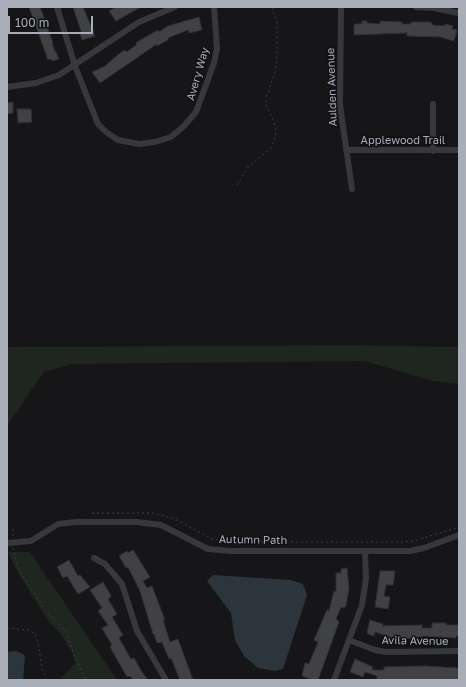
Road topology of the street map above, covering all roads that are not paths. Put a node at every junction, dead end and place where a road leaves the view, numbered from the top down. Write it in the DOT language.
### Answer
graph roads {
  1 [pos="56,7"];
  2 [pos="175,7"];
  3 [pos="214,7"];
  4 [pos="341,7"];
  5 [pos="416,7"];
  6 [pos="459,13"];
  7 [pos="75,66"];
  8 [pos="7,87"];
  9 [pos="433,104"];
  10 [pos="346,150"];
  11 [pos="459,150"];
  12 [pos="433,151"];
  13 [pos="352,189"];
  14 [pos="459,535"];
  15 [pos="10,543"];
  16 [pos="365,552"];
  17 [pos="94,558"];
  18 [pos="349,640"];
  19 [pos="459,651"];
  20 [pos="166,680"];
  21 [pos="334,680"];
  1 -- 7 [label="street, Avery Way"];
  2 -- 7 [label="street"];
  3 -- 7 [label="street, Avery Way"];
  4 -- 10 [label="street, Aulden Avenue"];
  5 -- 6 [label="street"];
  7 -- 8 [label="street"];
  9 -- 12 [label="street"];
  10 -- 12 [label="street, Applewood Trail"];
  10 -- 13 [label="street, Aulden Avenue"];
  11 -- 12 [label="street, Applewood Trail"];
  14 -- 16 [label="street, Autumn Path"];
  15 -- 16 [label="street, Autumn Path"];
  16 -- 18 [label="street"];
  17 -- 20 [label="street"];
  18 -- 19 [label="street, Avila Avenue"];
  18 -- 21 [label="street"];
}
